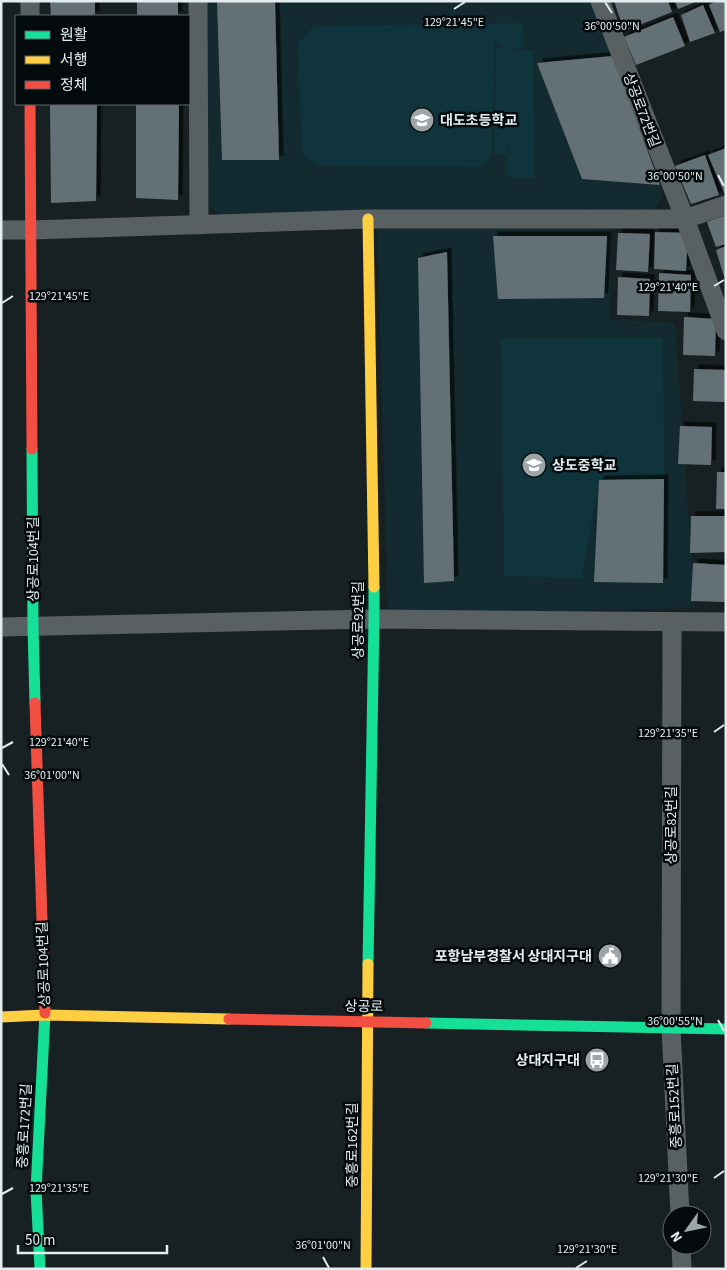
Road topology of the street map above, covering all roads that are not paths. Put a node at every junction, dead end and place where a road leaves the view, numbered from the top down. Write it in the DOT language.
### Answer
graph roads {
  1 [pos="30,1"];
  2 [pos="198,1"];
  3 [pos="600,1"];
  4 [pos="30,15"];
  5 [pos="30,105"];
  6 [pos="726,205"];
  7 [pos="368,219"];
  8 [pos="685,219"];
  9 [pos="199,225"];
  10 [pos="1,230"];
  11 [pos="31,230"];
  12 [pos="726,331"];
  13 [pos="374,619"];
  14 [pos="672,622"];
  15 [pos="726,622"];
  16 [pos="1,626"];
  17 [pos="33,626"];
  18 [pos="45,1015"];
  19 [pos="1,1017"];
  20 [pos="368,1022"];
  21 [pos="670,1028"];
  22 [pos="726,1029"];
  23 [pos="679,1205"];
  24 [pos="681,1255"];
  25 [pos="40,1269"];
  26 [pos="366,1269"];
  27 [pos="682,1269"];
  1 -- 4 [label="street"];
  2 -- 9 [label="street"];
  3 -- 8 [label="street, 상공로72번길"];
  5 -- 11 [label="street, 상공로104번길"];
  6 -- 8 [label="street"];
  7 -- 8 [label="street"];
  7 -- 9 [label="street"];
  7 -- 13 [label="street, 상공로92번길"];
  8 -- 12 [label="street, 상공로72번길"];
  9 -- 11 [label="street"];
  10 -- 11 [label="street"];
  11 -- 17 [label="street, 상공로104번길"];
  13 -- 14 [label="street"];
  13 -- 17 [label="street"];
  13 -- 20 [label="street, 상공로92번길"];
  14 -- 15 [label="street"];
  14 -- 21 [label="street, 상공로82번길"];
  16 -- 17 [label="street"];
  17 -- 18 [label="street, 상공로104번길"];
  18 -- 19 [label="street, 상공로"];
  18 -- 20 [label="street, 상공로"];
  18 -- 25 [label="street, 중흥로172번길"];
  20 -- 21 [label="street, 상공로"];
  20 -- 26 [label="street, 중흥로162번길"];
  21 -- 22 [label="street, 상공로"];
  21 -- 23 [label="street, 중흥로152번길"];
  24 -- 27 [label="street"];
}
